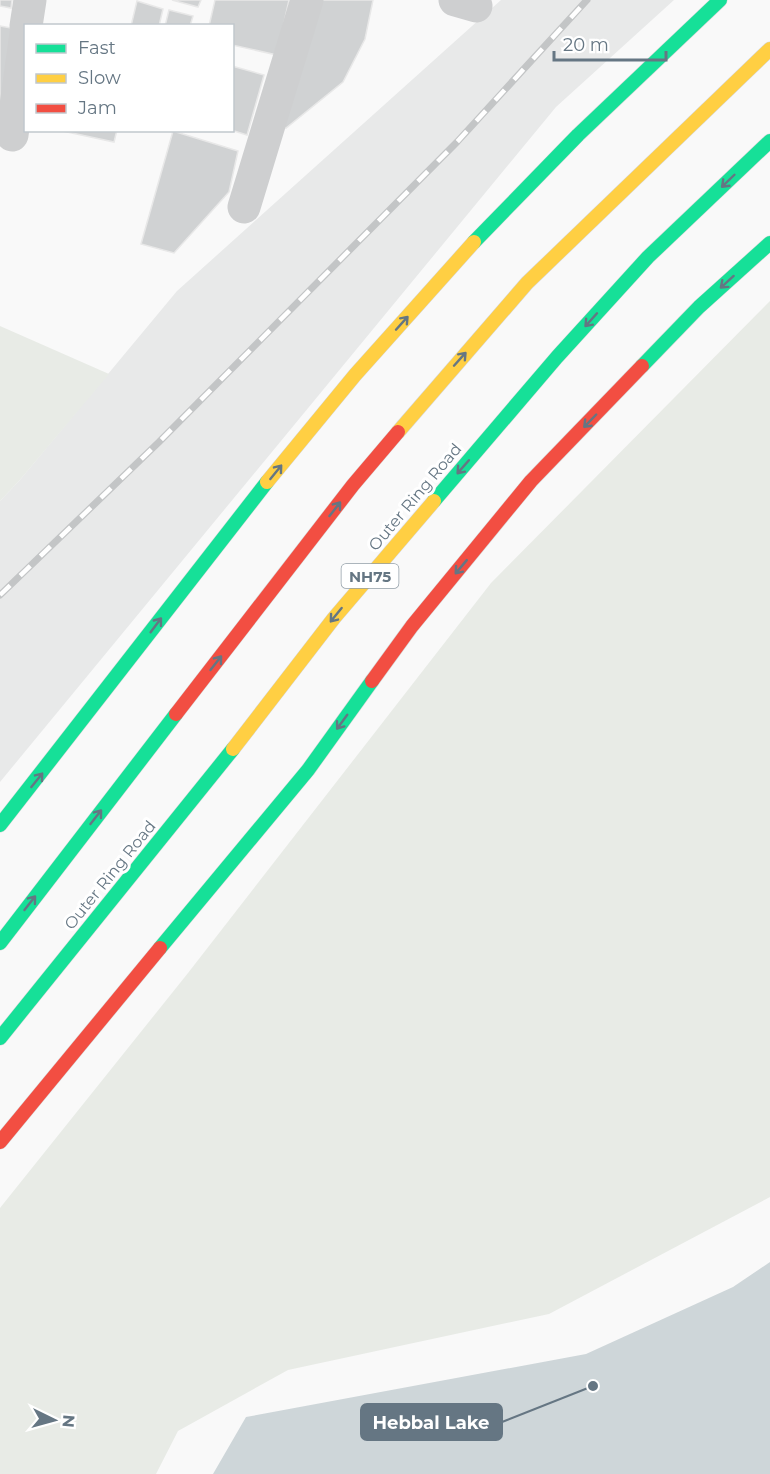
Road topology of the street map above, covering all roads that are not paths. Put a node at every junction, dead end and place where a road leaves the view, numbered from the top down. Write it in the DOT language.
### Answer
graph roads {
  1 [pos="30,0"];
  2 [pos="307,0"];
  3 [pos="720,0"];
  4 [pos="27,24"];
  5 [pos="24,48"];
  6 [pos="770,50"];
  7 [pos="12,135"];
  8 [pos="770,141"];
  9 [pos="244,207"];
  10 [pos="770,243"];
  11 [pos="0,825"];
  12 [pos="0,943"];
  13 [pos="0,1038"];
  14 [pos="0,1142"];
  1 -- 4 [label="street"];
  2 -- 9 [label="street"];
  11 -- 3 [label="main road, one-way"];
  5 -- 7 [label="street"];
  12 -- 6 [label="main road, one-way"];
  8 -- 13 [label="main road, Outer Ring Road / NH75, one-way"];
  10 -- 14 [label="main road, one-way"];
}
